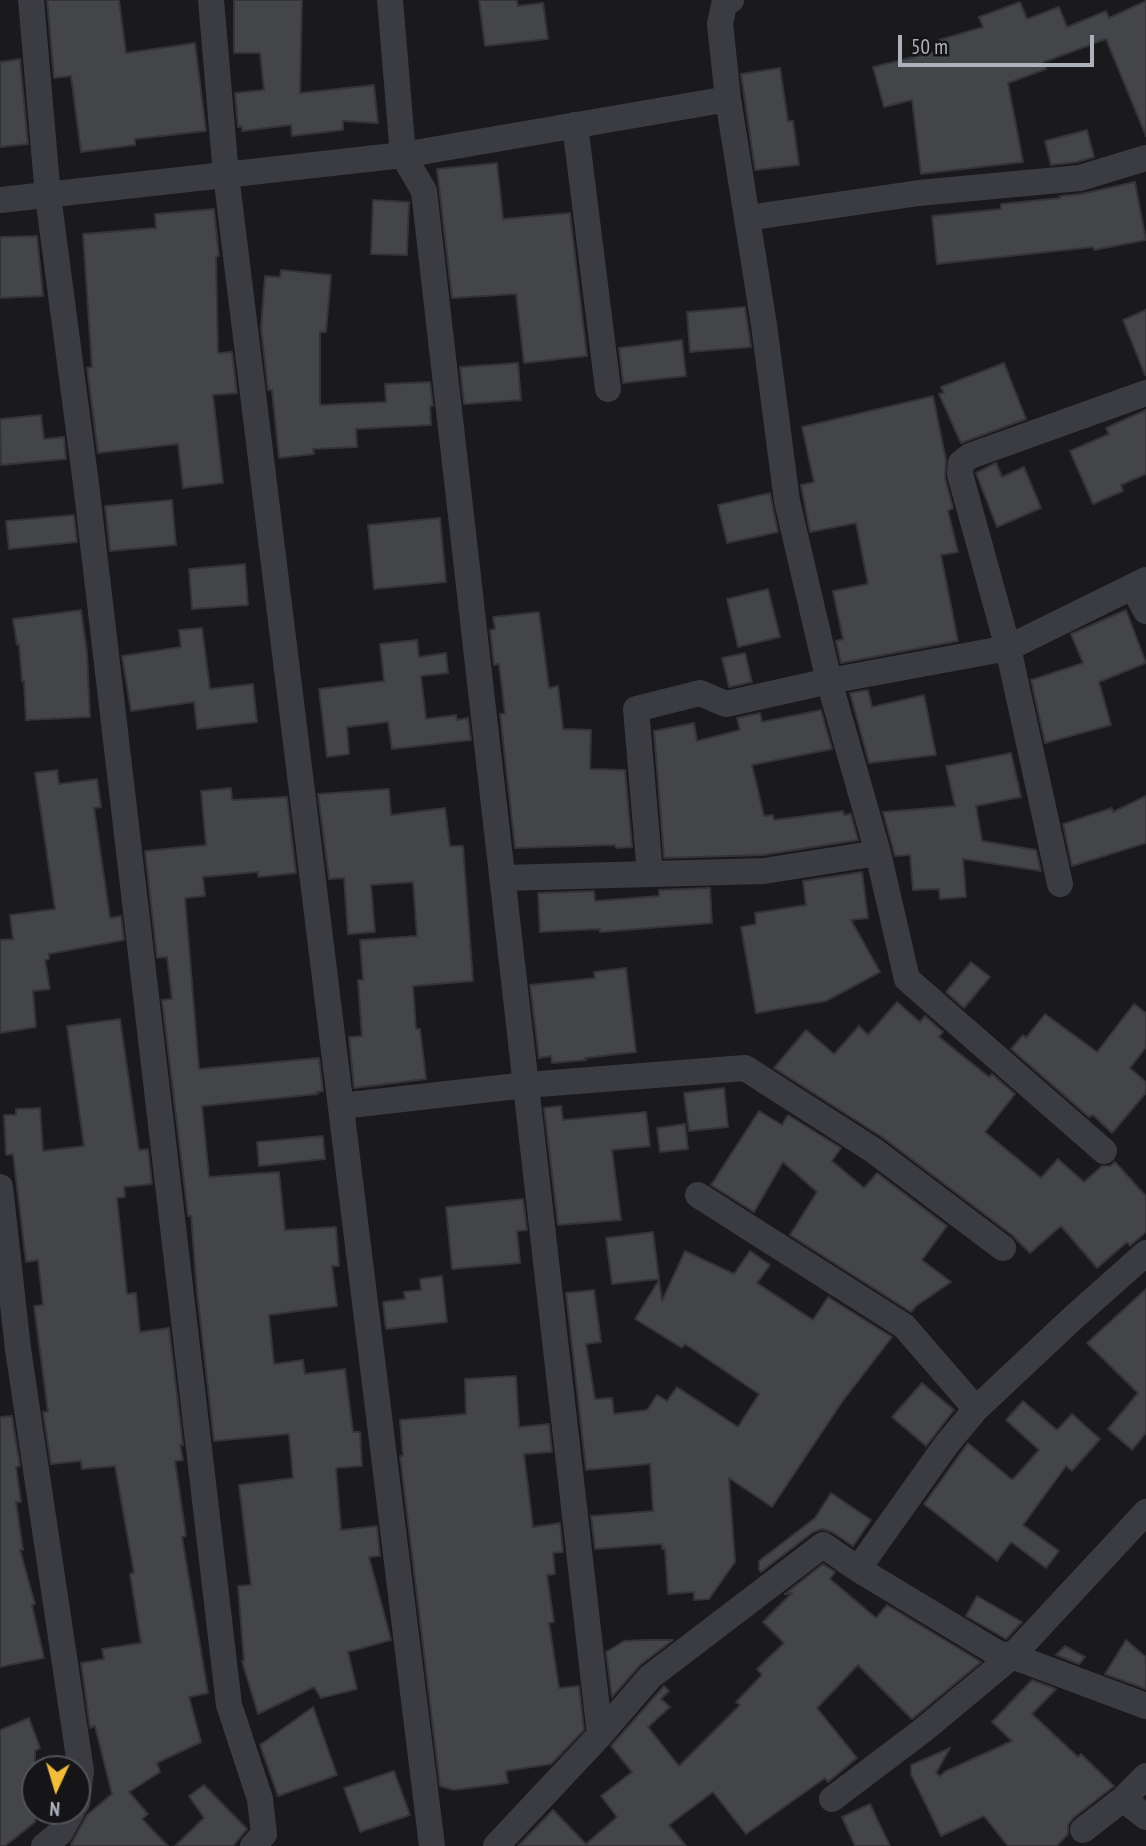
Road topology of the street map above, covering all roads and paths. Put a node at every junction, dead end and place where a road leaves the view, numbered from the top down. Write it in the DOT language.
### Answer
graph roads {
  1 [pos="31,0"];
  2 [pos="211,0"];
  3 [pos="390,0"];
  4 [pos="731,0"];
  5 [pos="728,99"];
  6 [pos="575,125"];
  7 [pos="403,155"];
  8 [pos="1146,158"];
  9 [pos="226,175"];
  10 [pos="48,195"];
  11 [pos="0,200"];
  12 [pos="747,218"];
  13 [pos="608,389"];
  14 [pos="1146,393"];
  15 [pos="1140,583"];
  16 [pos="1146,611"];
  17 [pos="1008,648"];
  18 [pos="829,681"];
  19 [pos="878,853"];
  20 [pos="650,874"];
  21 [pos="502,877"];
  22 [pos="1059,884"];
  23 [pos="526,1085"];
  24 [pos="341,1106"];
  25 [pos="1104,1151"];
  26 [pos="0,1187"];
  27 [pos="698,1195"];
  28 [pos="1003,1248"];
  29 [pos="1146,1253"];
  30 [pos="976,1409"];
  31 [pos="1146,1512"];
  32 [pos="858,1569"];
  33 [pos="1012,1656"];
  34 [pos="1146,1706"];
  35 [pos="600,1735"];
  36 [pos="78,1755"];
  37 [pos="1146,1776"];
  38 [pos="832,1799"];
  39 [pos="1123,1799"];
  40 [pos="1146,1817"];
  41 [pos="64,1825"];
  42 [pos="1083,1830"];
  43 [pos="44,1846"];
  44 [pos="253,1846"];
  45 [pos="432,1846"];
  46 [pos="496,1846"];
  1 -- 10 [label="street"];
  2 -- 9 [label="street"];
  3 -- 7 [label="street"];
  4 -- 5 [label="street"];
  5 -- 6 [label="street"];
  5 -- 12 [label="street"];
  6 -- 7 [label="street"];
  6 -- 13 [label="street"];
  7 -- 9 [label="street"];
  7 -- 21 [label="street"];
  8 -- 12 [label="street"];
  9 -- 10 [label="street"];
  9 -- 24 [label="street"];
  10 -- 11 [label="street"];
  10 -- 44 [label="street"];
  12 -- 18 [label="street"];
  14 -- 17 [label="street"];
  15 -- 16 [label="street"];
  15 -- 17 [label="street"];
  17 -- 18 [label="street"];
  17 -- 22 [label="street"];
  18 -- 19 [label="street"];
  18 -- 20 [label="street"];
  19 -- 20 [label="street"];
  19 -- 25 [label="street"];
  20 -- 21 [label="street"];
  21 -- 23 [label="street"];
  23 -- 24 [label="street"];
  23 -- 28 [label="street"];
  23 -- 35 [label="street"];
  24 -- 45 [label="street"];
  26 -- 36 [label="street"];
  27 -- 30 [label="street"];
  29 -- 30 [label="street"];
  30 -- 32 [label="street"];
  31 -- 33 [label="street"];
  32 -- 33 [label="street"];
  32 -- 35 [label="street"];
  33 -- 34 [label="street"];
  33 -- 38 [label="street"];
  35 -- 46 [label="street"];
  37 -- 39 [label="street"];
  39 -- 40 [label="street"];
  39 -- 42 [label="street"];
  41 -- 43 [label="street"];
}
